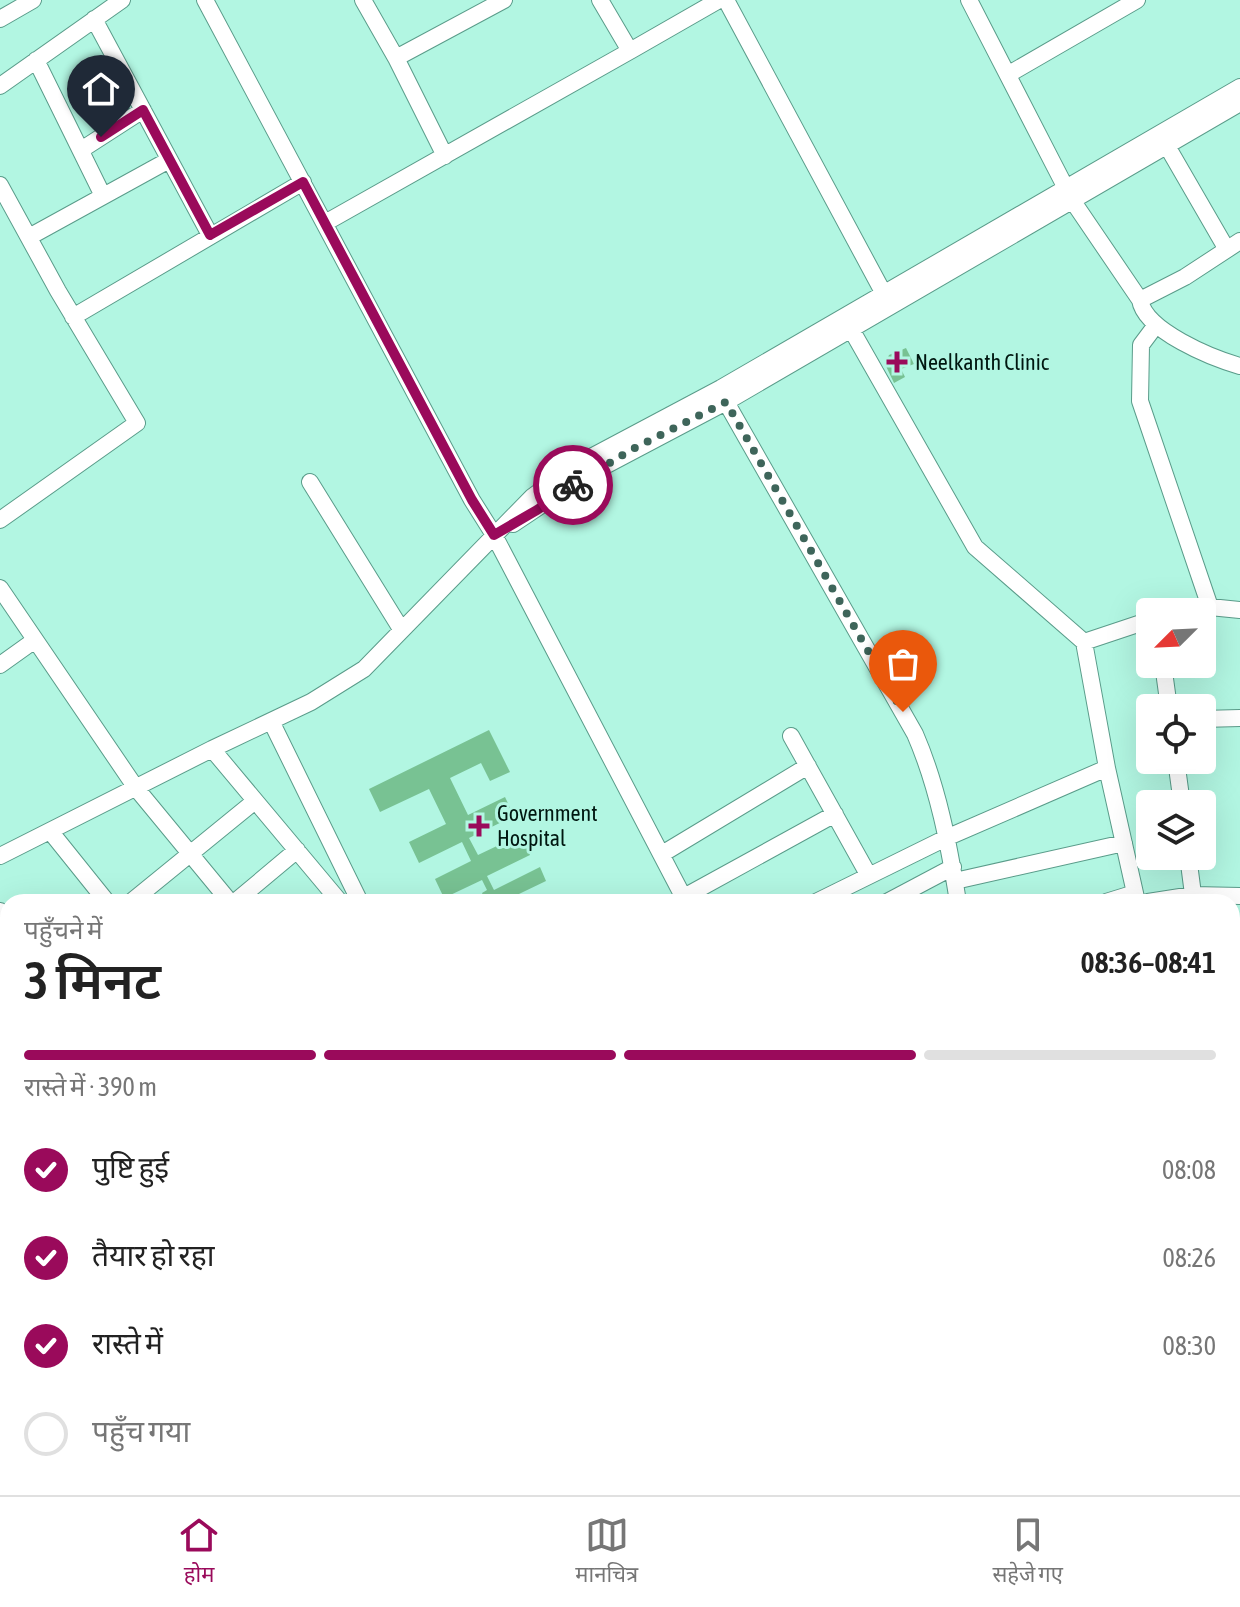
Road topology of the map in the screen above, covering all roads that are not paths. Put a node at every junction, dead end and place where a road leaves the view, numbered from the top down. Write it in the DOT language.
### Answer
graph roads {
  1 [pos="33,0"];
  2 [pos="122,0"];
  3 [pos="205,0"];
  4 [pos="363,0"];
  5 [pos="600,0"];
  6 [pos="719,0"];
  7 [pos="726,0"];
  8 [pos="969,0"];
  9 [pos="1137,0"];
  10 [pos="497,2"];
  11 [pos="0,19"];
  12 [pos="94,19"];
  13 [pos="630,51"];
  14 [pos="396,58"];
  15 [pos="36,60"];
  16 [pos="1009,74"];
  17 [pos="0,86"];
  18 [pos="1240,87"];
  19 [pos="1240,103"];
  20 [pos="143,110"];
  21 [pos="1167,146"];
  22 [pos="81,150"];
  23 [pos="445,156"];
  24 [pos="169,160"];
  25 [pos="303,182"];
  26 [pos="0,185"];
  27 [pos="1070,194"];
  28 [pos="103,196"];
  29 [pos="325,223"];
  30 [pos="210,235"];
  31 [pos="29,237"];
  32 [pos="1233,245"];
  33 [pos="884,294"];
  34 [pos="1140,300"];
  35 [pos="73,317"];
  36 [pos="1156,325"];
  37 [pos="851,329"];
  38 [pos="1240,366"];
  39 [pos="726,402"];
  40 [pos="310,482"];
  41 [pos="0,520"];
  42 [pos="494,535"];
  43 [pos="0,588"];
  44 [pos="1207,598"];
  45 [pos="1216,608"];
  46 [pos="1240,610"];
  47 [pos="1136,625"];
  48 [pos="401,629"];
  49 [pos="35,640"];
  50 [pos="1084,642"];
  51 [pos="0,665"];
  52 [pos="1240,718"];
  53 [pos="1216,719"];
  54 [pos="271,721"];
  55 [pos="791,736"];
  56 [pos="212,749"];
  57 [pos="808,766"];
  58 [pos="1107,768"];
  59 [pos="136,788"];
  60 [pos="255,801"];
  61 [pos="835,814"];
  62 [pos="50,831"];
  63 [pos="946,838"];
  64 [pos="1124,843"];
  65 [pos="297,850"];
  66 [pos="662,854"];
  67 [pos="189,855"];
  68 [pos="0,856"];
  69 [pos="1190,870"];
  70 [pos="954,874"];
  71 [pos="869,876"];
  72 [pos="101,894"];
  73 [pos="141,894"];
  74 [pos="225,894"];
  75 [pos="242,894"];
  76 [pos="333,894"];
  77 [pos="355,894"];
  78 [pos="682,894"];
  79 [pos="695,894"];
  80 [pos="832,894"];
  81 [pos="906,894"];
  82 [pos="957,894"];
  83 [pos="1139,894"];
  84 [pos="1193,894"];
  1 -- 11 [label="street"];
  2 -- 12 [label="street"];
  3 -- 25 [label="street"];
  4 -- 14 [label="street"];
  5 -- 13 [label="street"];
  6 -- 13 [label="street"];
  7 -- 33 [label="street"];
  8 -- 16 [label="street"];
  9 -- 16 [label="street"];
  10 -- 14 [label="street"];
  12 -- 15 [label="street"];
  12 -- 20 [label="street"];
  13 -- 23 [label="street"];
  14 -- 23 [label="street"];
  15 -- 17 [label="street"];
  15 -- 22 [label="street"];
  16 -- 27 [label="street"];
  18 -- 27 [label="street"];
  19 -- 21 [label="street"];
  20 -- 22 [label="street"];
  20 -- 24 [label="street"];
  21 -- 27 [label="street"];
  21 -- 32 [label="street"];
  22 -- 28 [label="street"];
  23 -- 29 [label="street"];
  24 -- 28 [label="street"];
  24 -- 30 [label="street"];
  25 -- 29 [label="street"];
  25 -- 30 [label="street"];
  26 -- 31 [label="street"];
  27 -- 33 [label="street"];
  27 -- 34 [label="street"];
  27 -- 37 [label="street"];
  28 -- 31 [label="street"];
  29 -- 42 [label="street"];
  30 -- 35 [label="street"];
  31 -- 35 [label="street"];
  32 -- 34 [label="street"];
  33 -- 42 [label="street"];
  34 -- 36 [label="street"];
  35 -- 41 [label="street"];
  36 -- 38 [label="street"];
  36 -- 44 [label="street"];
  37 -- 39 [label="street"];
  37 -- 50 [label="street"];
  39 -- 42 [label="street"];
  39 -- 63 [label="street"];
  40 -- 48 [label="street"];
  42 -- 48 [label="street"];
  42 -- 66 [label="street"];
  43 -- 49 [label="street"];
  45 -- 46 [label="street"];
  47 -- 50 [label="street"];
  48 -- 54 [label="street"];
  49 -- 51 [label="street"];
  49 -- 59 [label="street"];
  50 -- 58 [label="street"];
  52 -- 53 [label="street"];
  54 -- 56 [label="street"];
  54 -- 77 [label="street"];
  55 -- 57 [label="street"];
  56 -- 59 [label="street"];
  56 -- 60 [label="street"];
  57 -- 61 [label="street"];
  57 -- 66 [label="street"];
  58 -- 63 [label="street"];
  58 -- 64 [label="street"];
  59 -- 62 [label="street"];
  59 -- 67 [label="street"];
  60 -- 65 [label="street"];
  60 -- 67 [label="street"];
  61 -- 71 [label="street"];
  61 -- 79 [label="street"];
  62 -- 68 [label="street"];
  62 -- 72 [label="street"];
  63 -- 70 [label="street"];
  63 -- 71 [label="street"];
  64 -- 70 [label="street"];
  64 -- 83 [label="street"];
  65 -- 75 [label="street"];
  65 -- 76 [label="street"];
  66 -- 78 [label="street"];
  67 -- 73 [label="street"];
  67 -- 74 [label="street"];
  69 -- 84 [label="street"];
  70 -- 81 [label="street"];
  70 -- 82 [label="street"];
  71 -- 80 [label="street"];
}
